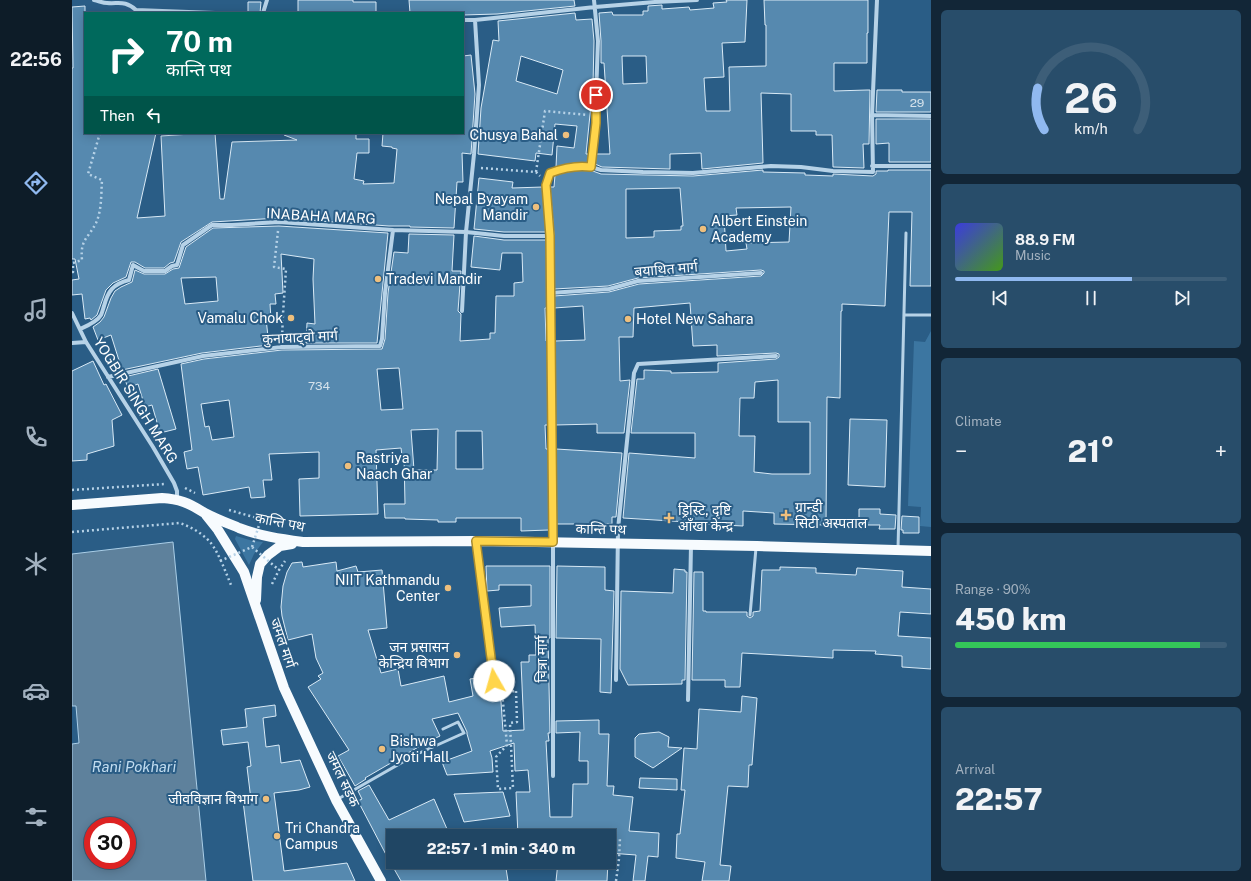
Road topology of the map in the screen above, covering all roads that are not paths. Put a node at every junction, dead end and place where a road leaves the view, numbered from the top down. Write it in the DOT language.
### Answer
graph roads {
  1 [pos="94,0"];
  2 [pos="267,0"];
  3 [pos="594,0"];
  4 [pos="697,0"];
  5 [pos="877,0"];
  6 [pos="594,7"];
  7 [pos="189,12"];
  8 [pos="263,12"];
  9 [pos="464,20"];
  10 [pos="475,20"];
  11 [pos="872,115"];
  12 [pos="931,116"];
  13 [pos="872,166"];
  14 [pos="931,166"];
  15 [pos="591,167"];
  16 [pos="393,230"];
  17 [pos="466,232"];
  18 [pos="906,233"];
  19 [pos="550,236"];
  20 [pos="760,273"];
  21 [pos="550,293"];
  22 [pos="462,311"];
  23 [pos="72,313"];
  24 [pos="904,315"];
  25 [pos="931,315"];
  26 [pos="80,329"];
  27 [pos="72,342"];
  28 [pos="86,342"];
  29 [pos="776,356"];
  30 [pos="108,377"];
  31 [pos="177,500"];
  32 [pos="72,505"];
  33 [pos="203,512"];
  34 [pos="476,541"];
  35 [pos="303,542"];
  36 [pos="553,542"];
  37 [pos="617,543"];
  38 [pos="692,545"];
  39 [pos="756,546"];
  40 [pos="898,550"];
  41 [pos="931,551"];
  42 [pos="256,606"];
  43 [pos="750,615"];
  44 [pos="616,680"];
  45 [pos="284,688"];
  46 [pos="502,692"];
  47 [pos="688,700"];
  48 [pos="443,729"];
  49 [pos="553,776"];
  50 [pos="336,800"];
  51 [pos="381,881"];
  1 -- 7 [label="street"];
  2 -- 8 [label="street"];
  3 -- 6 [label="street"];
  4 -- 6 [label="street"];
  5 -- 11 [label="street"];
  6 -- 10 [label="street"];
  6 -- 15 [label="street"];
  9 -- 10 [label="street"];
  10 -- 17 [label="street"];
  11 -- 12 [label="street"];
  11 -- 13 [label="street"];
  13 -- 14 [label="street"];
  13 -- 15 [label="street"];
  15 -- 19 [label="street, चित्रा मार्ग"];
  16 -- 17 [label="street, INABAHA MARG"];
  16 -- 26 [label="street, INABAHA MARG"];
  16 -- 30 [label="street, कुनायाट्वो मार्ग"];
  17 -- 19 [label="street, INABAHA MARG"];
  17 -- 22 [label="street"];
  18 -- 24 [label="lane"];
  19 -- 21 [label="street, चित्रा मार्ग"];
  20 -- 21 [label="street, बयाथित मार्ग"];
  21 -- 36 [label="street, चित्रा मार्ग"];
  23 -- 26 [label="street, YOGBIR SINGH MARG"];
  24 -- 25 [label="lane"];
  24 -- 40 [label="lane"];
  26 -- 28 [label="street, YOGBIR SINGH MARG"];
  27 -- 28 [label="street"];
  28 -- 30 [label="street, YOGBIR SINGH MARG"];
  29 -- 37 [label="street"];
  30 -- 31 [label="street, YOGBIR SINGH MARG"];
  31 -- 32 [label="main road, कान्ति पथ"];
  31 -- 33 [label="main road, कान्ति पथ"];
  33 -- 35 [label="main road, कान्ति पथ"];
  33 -- 42 [label="main road, कान्ति पथ"];
  34 -- 35 [label="main road, कान्ति पथ"];
  34 -- 36 [label="main road, कान्ति पथ"];
  34 -- 46 [label="street"];
  35 -- 42 [label="main road"];
  36 -- 37 [label="main road, कान्ति पथ"];
  36 -- 49 [label="street, चित्रा मार्ग"];
  37 -- 38 [label="main road, कान्ति पथ"];
  37 -- 44 [label="street"];
  38 -- 39 [label="main road, कान्ति पथ"];
  38 -- 47 [label="street"];
  39 -- 40 [label="main road, कान्ति पथ"];
  39 -- 43 [label="lane"];
  40 -- 41 [label="main road, कान्ति पथ"];
  42 -- 45 [label="main road, जमल मार्ग"];
  45 -- 50 [label="main road, जमल सडक"];
  48 -- 50 [label="lane"];
  50 -- 51 [label="main road, जमल सडक"];
}
